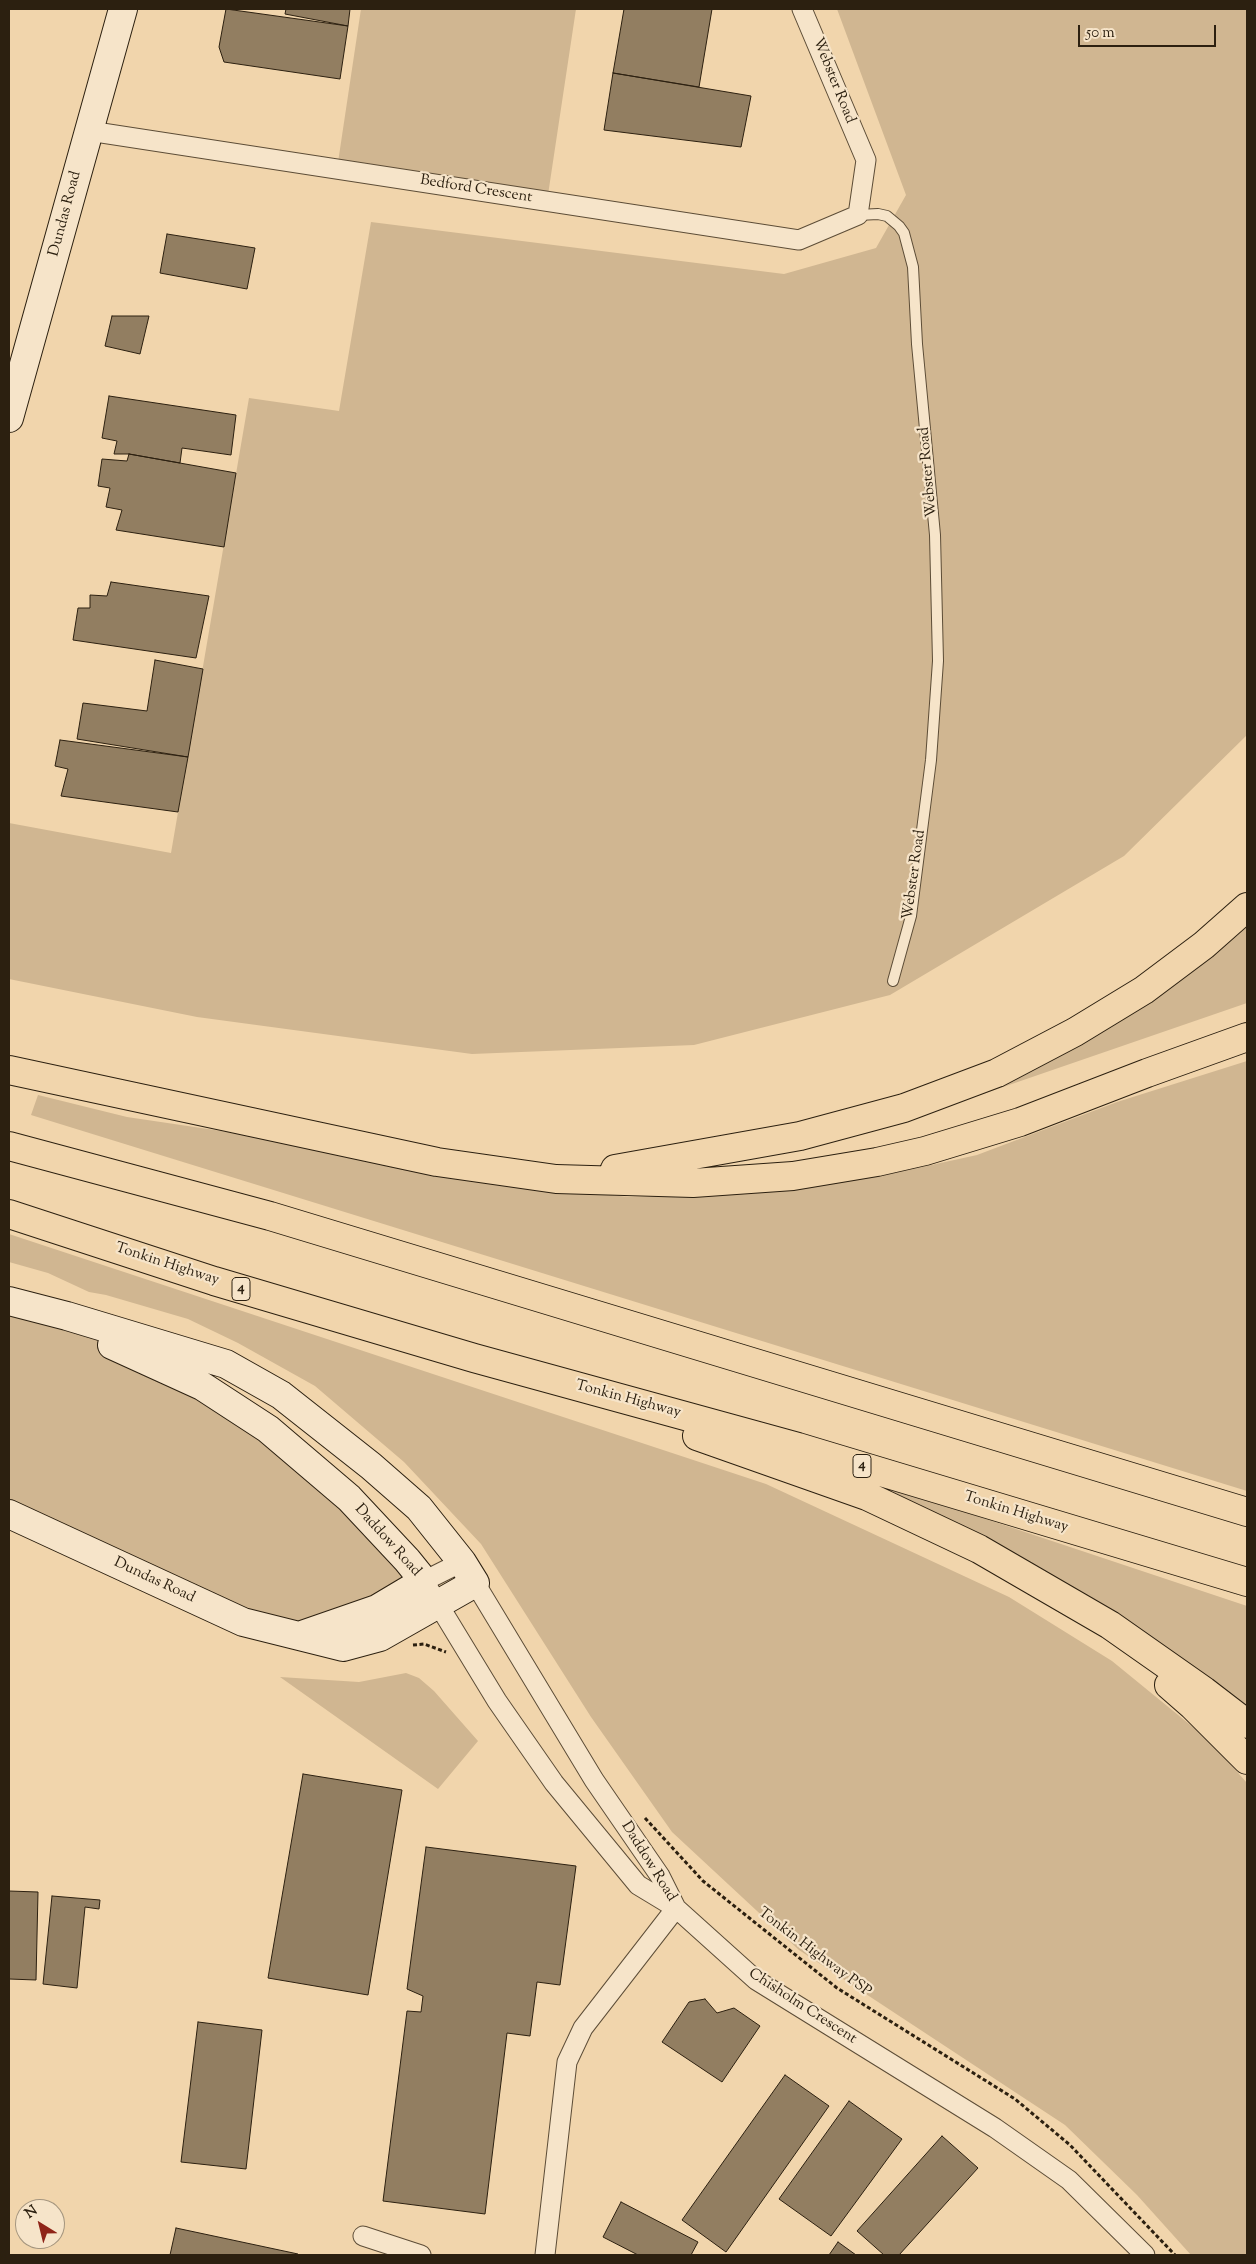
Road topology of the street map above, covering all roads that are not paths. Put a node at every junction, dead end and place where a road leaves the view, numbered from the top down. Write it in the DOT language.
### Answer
graph roads {
  1 [pos="123,9"];
  2 [pos="802,9"];
  3 [pos="89,131"];
  4 [pos="858,215"];
  5 [pos="9,418"];
  6 [pos="1247,907"];
  7 [pos="893,981"];
  8 [pos="1247,1037"];
  9 [pos="9,1070"];
  10 [pos="9,1146"];
  11 [pos="556,1180"];
  12 [pos="9,1214"];
  13 [pos="9,1301"];
  14 [pos="67,1316"];
  15 [pos="474,1358"];
  16 [pos="1247,1512"];
  17 [pos="9,1514"];
  18 [pos="468,1572"];
  19 [pos="1020,1572"];
  20 [pos="424,1581"];
  21 [pos="1247,1582"];
  22 [pos="438,1605"];
  23 [pos="302,1636"];
  24 [pos="1247,1724"];
  25 [pos="1247,1760"];
  26 [pos="676,1908"];
  27 [pos="363,2236"];
  28 [pos="421,2255"];
  29 [pos="545,2255"];
  30 [pos="1145,2255"];
  1 -- 3 [label="main road, Dundas Road"];
  2 -- 4 [label="street, Webster Road"];
  3 -- 4 [label="street, Bedford Crescent"];
  3 -- 5 [label="main road, Dundas Road"];
  4 -- 7 [label="lane, Webster Road"];
  6 -- 11 [label="highway"];
  8 -- 11 [label="highway"];
  9 -- 11 [label="highway"];
  10 -- 16 [label="highway"];
  12 -- 15 [label="highway, Tonkin Highway / 4"];
  13 -- 14 [label="main road, Daddow Road"];
  14 -- 18 [label="main road, Daddow Road"];
  14 -- 20 [label="main road, Daddow Road"];
  15 -- 19 [label="highway"];
  15 -- 21 [label="highway, Tonkin Highway / 4"];
  17 -- 23 [label="main road, Dundas Road"];
  18 -- 20 [label="street"];
  18 -- 22 [label="main road, Dundas Road"];
  18 -- 26 [label="street, Daddow Road"];
  19 -- 24 [label="highway"];
  19 -- 25 [label="highway"];
  20 -- 22 [label="street, Daddow Road"];
  20 -- 23 [label="main road"];
  22 -- 23 [label="main road, Dundas Road"];
  22 -- 26 [label="street, Daddow Road"];
  26 -- 29 [label="street"];
  26 -- 30 [label="street, Chisholm Crescent"];
  27 -- 28 [label="street"];
}
